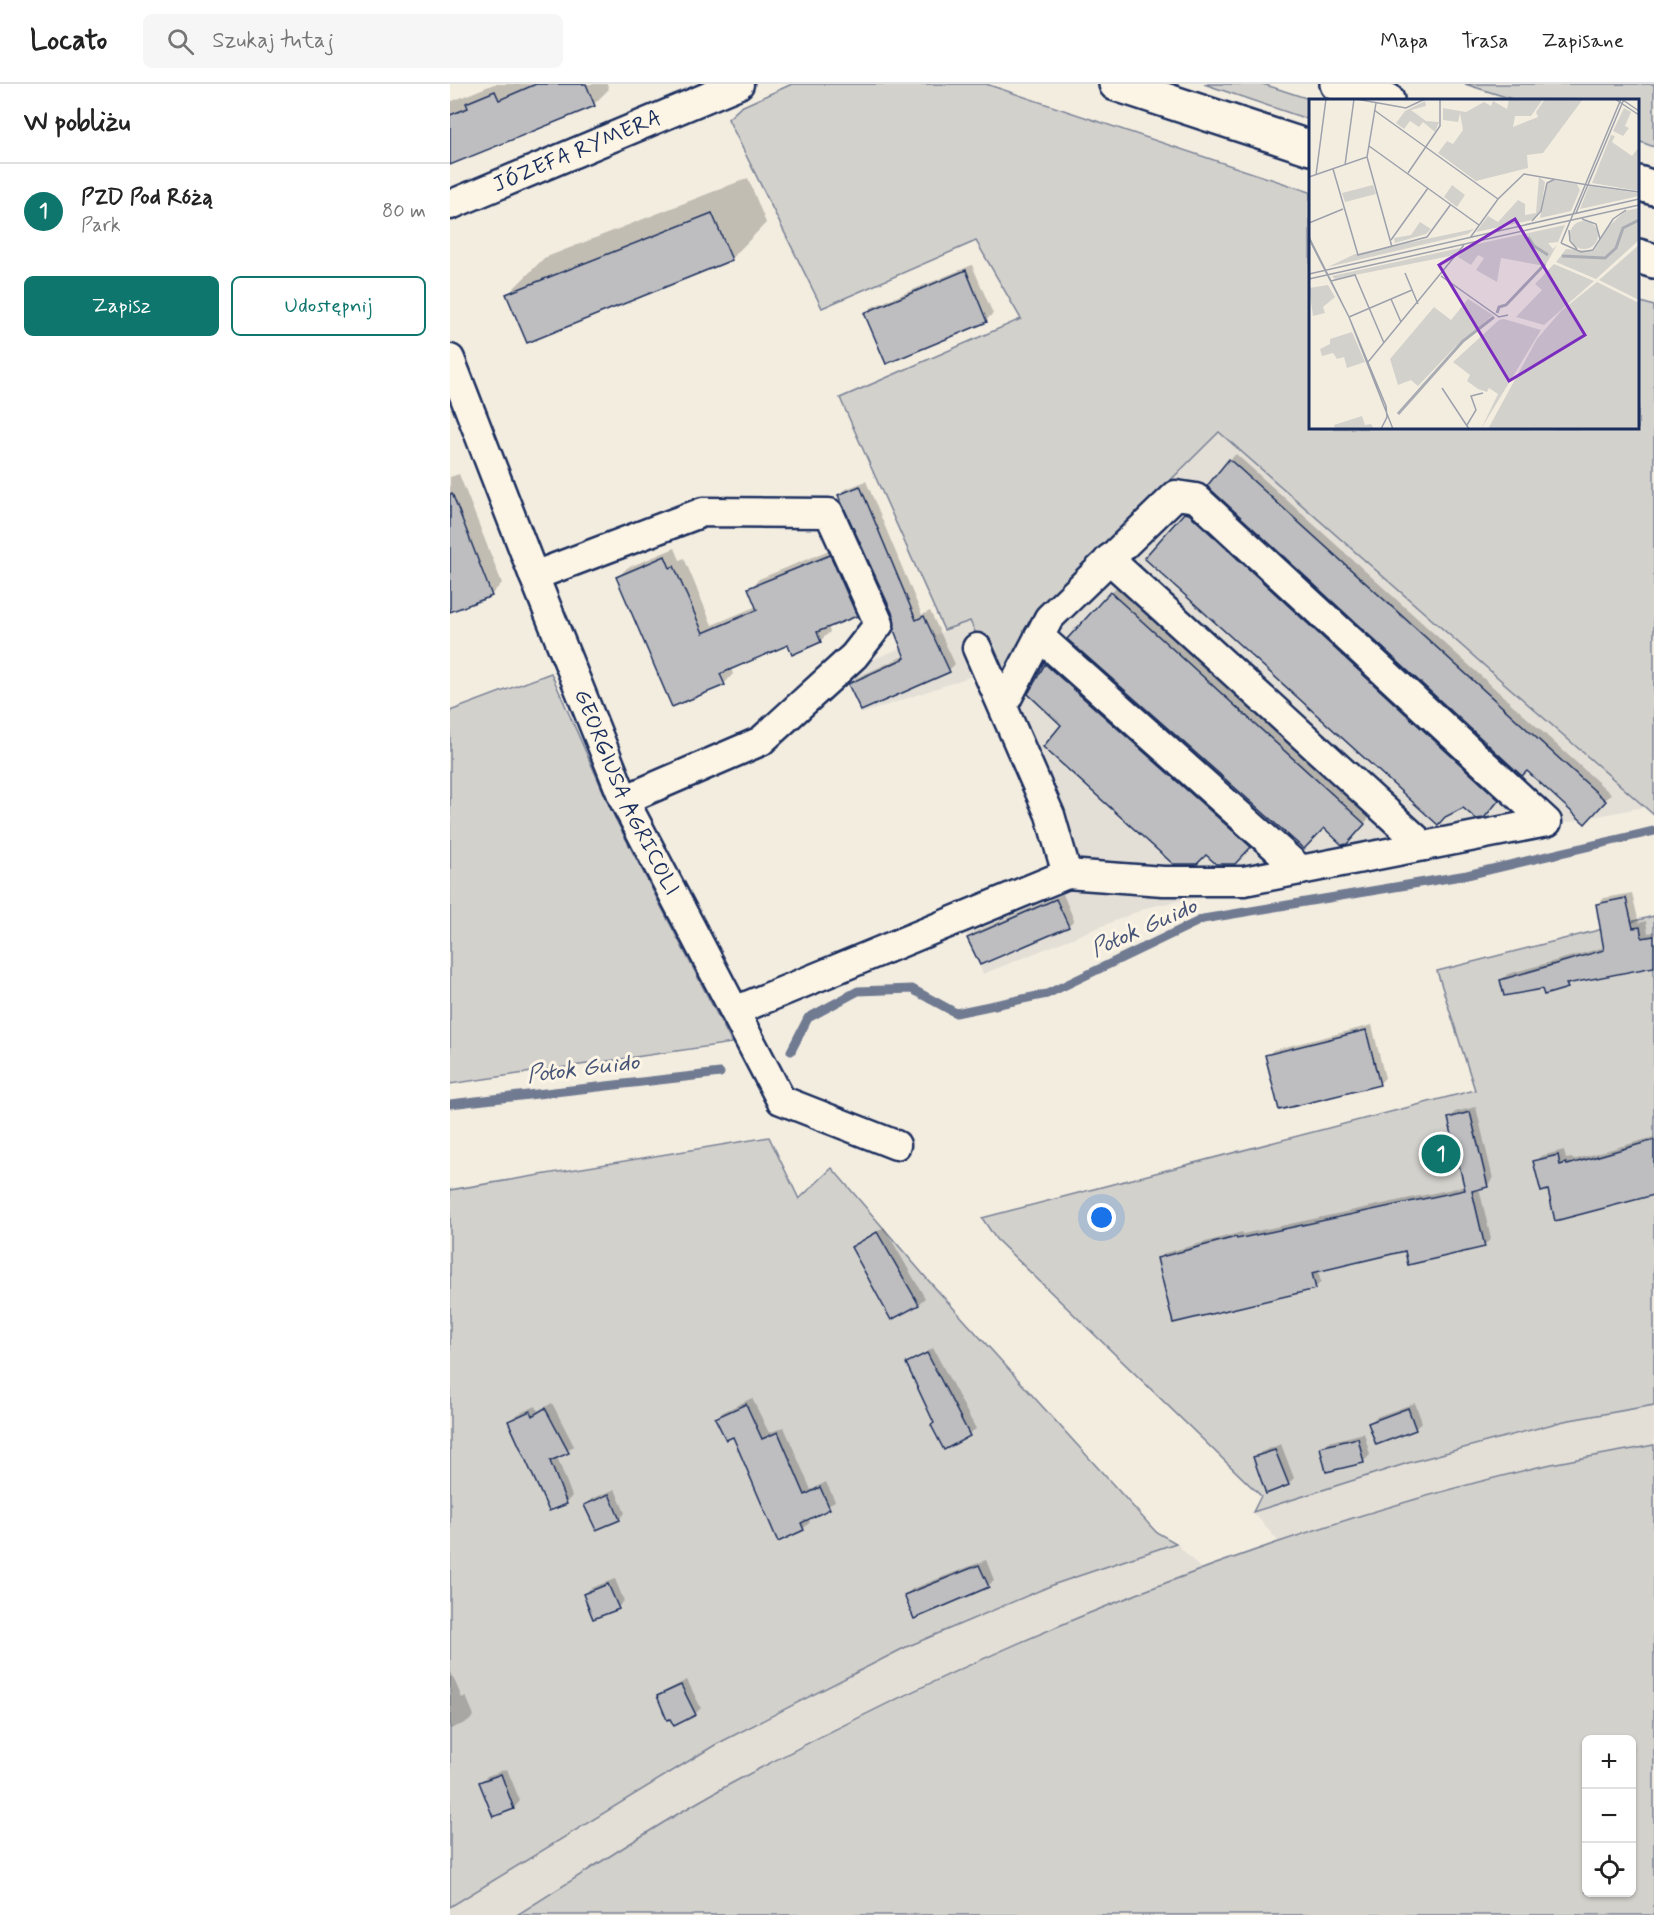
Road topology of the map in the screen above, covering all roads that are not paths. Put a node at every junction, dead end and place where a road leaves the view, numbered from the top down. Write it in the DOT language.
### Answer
graph roads {
  1 [pos="739,84"];
  2 [pos="1116,84"];
  3 [pos="1337,84"];
  4 [pos="1384,99"];
  5 [pos="1309,147"];
  6 [pos="1639,183"];
  7 [pos="1654,188"];
  8 [pos="450,205"];
  9 [pos="1639,256"];
  10 [pos="1654,261"];
  11 [pos="450,359"];
  12 [pos="1110,559"];
  13 [pos="534,576"];
  14 [pos="1040,636"];
  15 [pos="977,648"];
  16 [pos="1003,706"];
  17 [pos="624,800"];
  18 [pos="1425,846"];
  19 [pos="1301,870"];
  20 [pos="1067,873"];
  21 [pos="735,1011"];
  22 [pos="896,1145"];
  1 -- 8 [label="street, JÓZEFA RYMERA"];
  2 -- 5 [label="main road"];
  3 -- 4 [label="main road"];
  6 -- 7 [label="main road"];
  9 -- 10 [label="main road"];
  11 -- 13 [label="street, GEORGIUSA AGRICOLI"];
  12 -- 14 [label="street"];
  12 -- 18 [label="street"];
  12 -- 18 [label="street"];
  13 -- 17 [label="street, GEORGIUSA AGRICOLI"];
  13 -- 17 [label="street"];
  14 -- 16 [label="street"];
  14 -- 19 [label="street"];
  15 -- 16 [label="street"];
  16 -- 20 [label="street"];
  17 -- 21 [label="street, GEORGIUSA AGRICOLI"];
  18 -- 19 [label="street"];
  19 -- 20 [label="street"];
  20 -- 21 [label="street"];
  21 -- 22 [label="street, GEORGIUSA AGRICOLI"];
}
